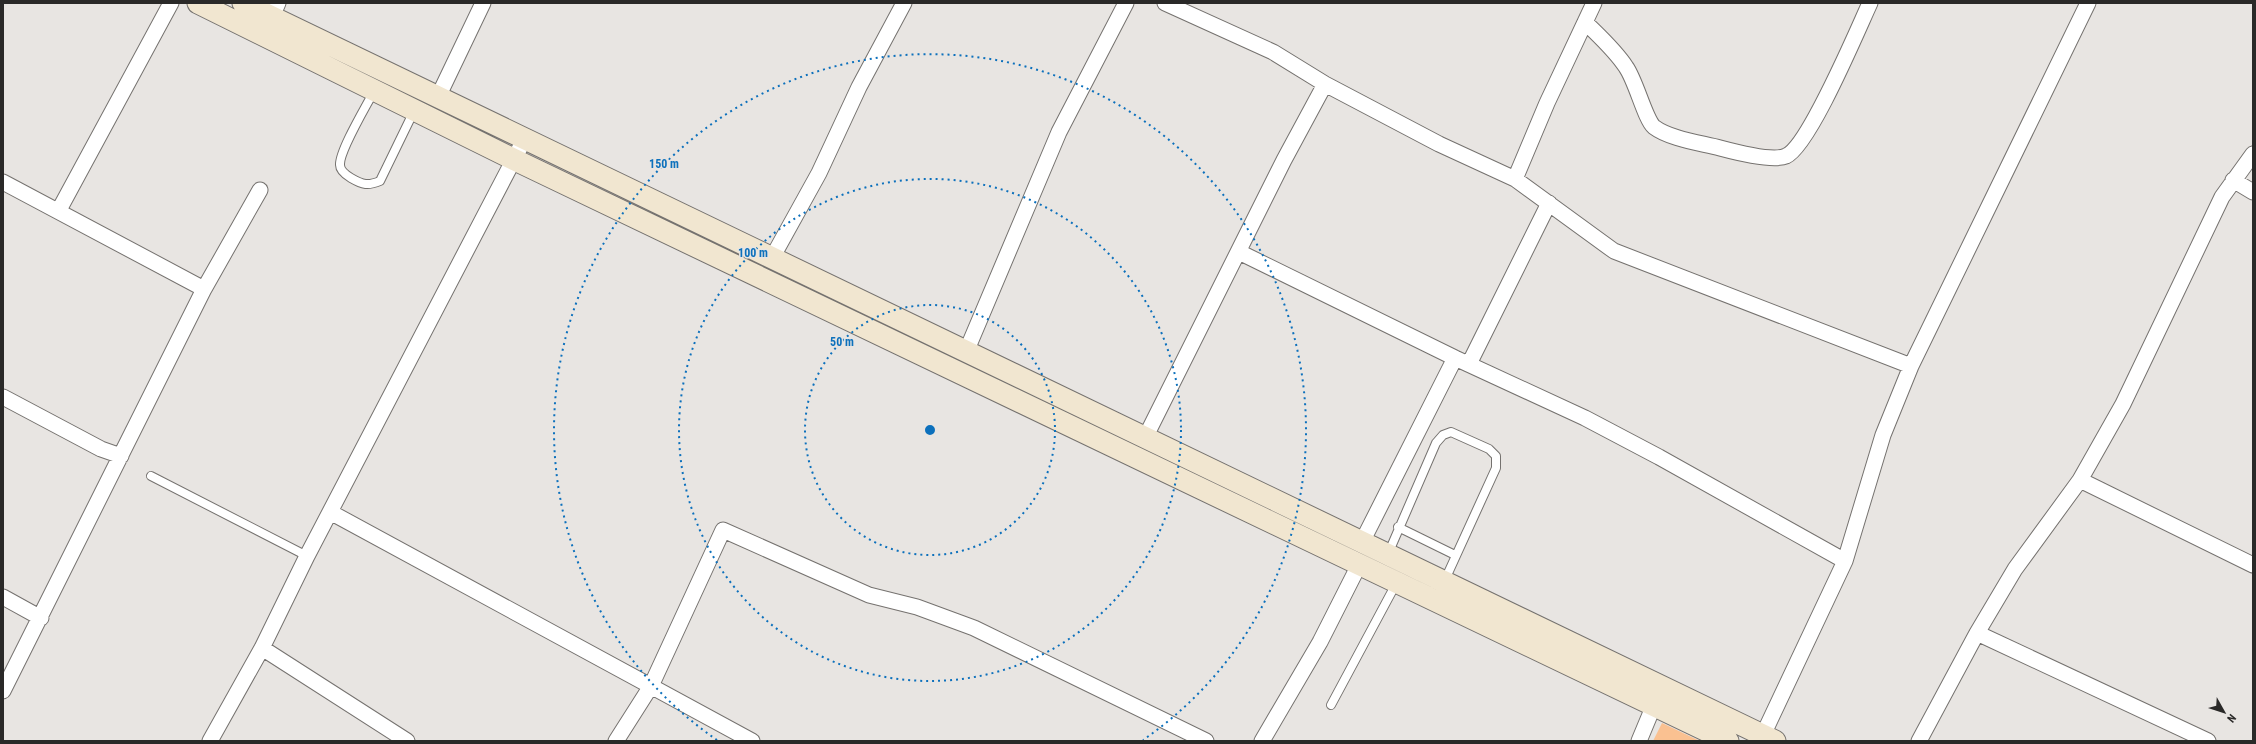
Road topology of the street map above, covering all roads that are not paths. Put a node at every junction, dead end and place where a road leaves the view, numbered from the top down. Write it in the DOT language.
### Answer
graph roads {
  1 [pos="171,3"];
  2 [pos="198,3"];
  3 [pos="243,3"];
  4 [pos="483,3"];
  5 [pos="904,3"];
  6 [pos="1126,3"];
  7 [pos="1165,3"];
  8 [pos="1870,3"];
  9 [pos="2088,3"];
  10 [pos="1593,4"];
  11 [pos="275,10"];
  12 [pos="1585,22"];
  13 [pos="1325,84"];
  14 [pos="374,91"];
  15 [pos="438,97"];
  16 [pos="414,111"];
  17 [pos="525,138"];
  18 [pos="2253,154"];
  19 [pos="513,159"];
  20 [pos="1515,179"];
  21 [pos="2233,180"];
  22 [pos="3,182"];
  23 [pos="260,190"];
  24 [pos="2253,192"];
  25 [pos="1549,203"];
  26 [pos="59,210"];
  27 [pos="1239,252"];
  28 [pos="772,258"];
  29 [pos="204,289"];
  30 [pos="966,352"];
  31 [pos="1455,358"];
  32 [pos="1469,364"];
  33 [pos="1911,366"];
  34 [pos="3,397"];
  35 [pos="1145,438"];
  36 [pos="121,456"];
  37 [pos="151,476"];
  38 [pos="2080,480"];
  39 [pos="330,512"];
  40 [pos="1398,527"];
  41 [pos="1362,542"];
  42 [pos="1388,554"];
  43 [pos="1455,555"];
  44 [pos="307,556"];
  45 [pos="1845,561"];
  46 [pos="1360,563"];
  47 [pos="2253,565"];
  48 [pos="1398,581"];
  49 [pos="1444,582"];
  50 [pos="3,598"];
  51 [pos="41,618"];
  52 [pos="1977,632"];
  53 [pos="262,648"];
  54 [pos="651,686"];
  55 [pos="3,691"];
  56 [pos="1332,705"];
  57 [pos="1654,705"];
  58 [pos="1769,738"];
  59 [pos="210,741"];
  60 [pos="407,741"];
  61 [pos="616,741"];
  62 [pos="752,741"];
  63 [pos="1206,741"];
  64 [pos="1262,741"];
  65 [pos="1639,741"];
  66 [pos="1728,741"];
  67 [pos="1919,741"];
  68 [pos="2208,741"];
  1 -- 26 [label="street"];
  2 -- 14 [label="street"];
  3 -- 11 [label="street"];
  4 -- 15 [label="street"];
  5 -- 28 [label="street"];
  6 -- 30 [label="street"];
  7 -- 13 [label="street"];
  8 -- 12 [label="street"];
  9 -- 33 [label="street"];
  10 -- 12 [label="street"];
  11 -- 15 [label="street"];
  12 -- 20 [label="street"];
  13 -- 20 [label="street"];
  13 -- 27 [label="street"];
  14 -- 16 [label="street"];
  14 -- 16 [label="lane"];
  15 -- 17 [label="street"];
  16 -- 19 [label="street"];
  17 -- 19 [label="street"];
  17 -- 28 [label="street"];
  18 -- 21 [label="street"];
  19 -- 39 [label="street"];
  19 -- 46 [label="street"];
  20 -- 25 [label="street"];
  21 -- 24 [label="street"];
  21 -- 38 [label="street"];
  22 -- 26 [label="street"];
  23 -- 29 [label="street"];
  25 -- 32 [label="street"];
  25 -- 33 [label="street"];
  26 -- 29 [label="street"];
  27 -- 31 [label="street"];
  27 -- 35 [label="street"];
  28 -- 30 [label="street"];
  29 -- 36 [label="street"];
  30 -- 35 [label="street"];
  31 -- 32 [label="street"];
  31 -- 41 [label="street"];
  32 -- 45 [label="street"];
  33 -- 45 [label="street"];
  34 -- 36 [label="street"];
  35 -- 41 [label="street"];
  36 -- 51 [label="street"];
  37 -- 44 [label="lane"];
  38 -- 47 [label="street"];
  38 -- 52 [label="street"];
  39 -- 44 [label="street"];
  39 -- 54 [label="street"];
  40 -- 42 [label="lane"];
  40 -- 43 [label="lane"];
  40 -- 43 [label="lane"];
  41 -- 42 [label="street"];
  42 -- 49 [label="street"];
  43 -- 49 [label="lane"];
  44 -- 53 [label="street"];
  45 -- 58 [label="street"];
  46 -- 48 [label="street"];
  46 -- 64 [label="street"];
  48 -- 56 [label="lane"];
  48 -- 57 [label="street"];
  49 -- 58 [label="street"];
  50 -- 51 [label="street"];
  51 -- 55 [label="street"];
  52 -- 67 [label="street"];
  52 -- 68 [label="street"];
  53 -- 59 [label="street"];
  53 -- 60 [label="street"];
  54 -- 61 [label="street"];
  54 -- 62 [label="street"];
  54 -- 63 [label="street"];
  57 -- 65 [label="street"];
  57 -- 66 [label="street"];
}
